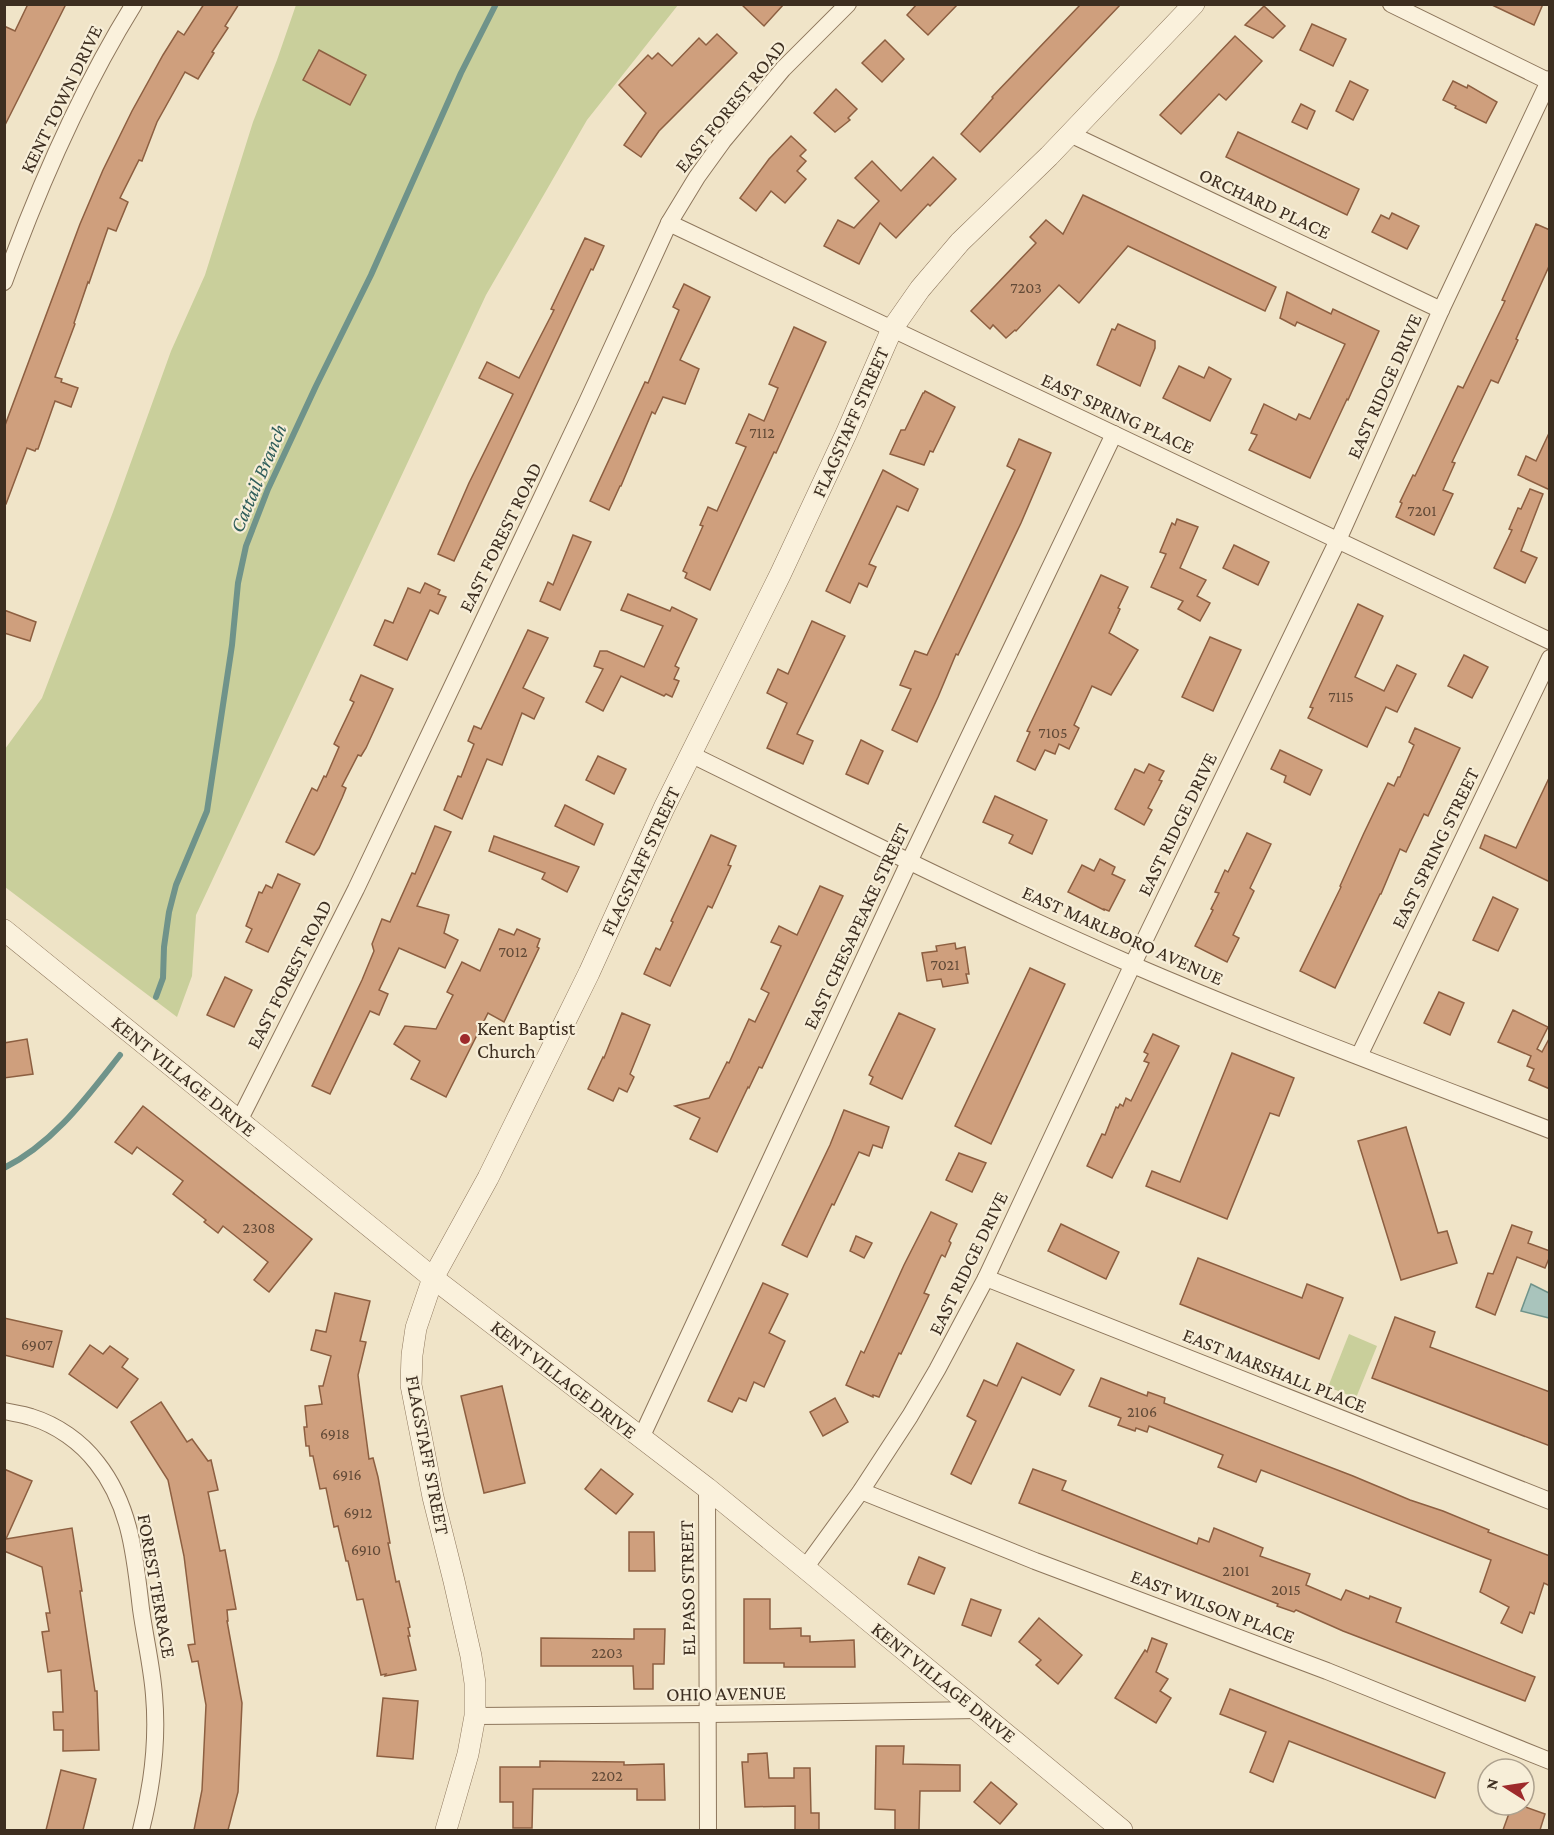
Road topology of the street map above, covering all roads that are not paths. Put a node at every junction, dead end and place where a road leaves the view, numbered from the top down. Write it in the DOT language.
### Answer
graph roads {
  1 [pos="134,4"];
  2 [pos="848,4"];
  3 [pos="1194,4"];
  4 [pos="1391,4"];
  5 [pos="1549,80"];
  6 [pos="1070,134"];
  7 [pos="669,223"];
  8 [pos="4,282"];
  9 [pos="1441,310"];
  10 [pos="892,328"];
  11 [pos="1114,434"];
  12 [pos="1338,540"];
  13 [pos="1550,641"];
  14 [pos="1550,658"];
  15 [pos="690,754"];
  16 [pos="909,862"];
  17 [pos="6,934"];
  18 [pos="1133,964"];
  19 [pos="1359,1056"];
  20 [pos="239,1121"];
  21 [pos="1550,1130"];
  22 [pos="433,1278"];
  23 [pos="986,1278"];
  24 [pos="4,1412"];
  25 [pos="641,1438"];
  26 [pos="707,1488"];
  27 [pos="861,1491"];
  28 [pos="1550,1501"];
  29 [pos="805,1568"];
  30 [pos="979,1710"];
  31 [pos="709,1714"];
  32 [pos="475,1716"];
  33 [pos="1550,1761"];
  34 [pos="141,1830"];
  35 [pos="446,1830"];
  36 [pos="708,1830"];
  37 [pos="1122,1830"];
  1 -- 8 [label="street, KENT TOWN DRIVE"];
  2 -- 7 [label="street, EAST FOREST ROAD"];
  3 -- 6 [label="street, FLAGSTAFF STREET"];
  4 -- 5 [label="street"];
  5 -- 9 [label="street, EAST RIDGE DRIVE"];
  6 -- 9 [label="street, ORCHARD PLACE"];
  6 -- 10 [label="street, FLAGSTAFF STREET"];
  7 -- 10 [label="street, EAST SPRING PLACE"];
  7 -- 20 [label="street, EAST FOREST ROAD"];
  9 -- 12 [label="street, EAST RIDGE DRIVE"];
  10 -- 11 [label="street, EAST SPRING PLACE"];
  10 -- 15 [label="street, FLAGSTAFF STREET"];
  11 -- 12 [label="street, EAST SPRING PLACE"];
  11 -- 16 [label="street, EAST CHESAPEAKE STREET"];
  12 -- 13 [label="street, EAST SPRING PLACE"];
  12 -- 18 [label="street, EAST RIDGE DRIVE"];
  14 -- 19 [label="street, EAST SPRING STREET"];
  15 -- 16 [label="street, EAST MARLBORO AVENUE"];
  15 -- 22 [label="street, FLAGSTAFF STREET"];
  16 -- 18 [label="street, EAST MARLBORO AVENUE"];
  16 -- 25 [label="street, EAST CHESAPEAKE STREET"];
  17 -- 20 [label="street, KENT VILLAGE DRIVE"];
  18 -- 19 [label="street, EAST MARLBORO AVENUE"];
  18 -- 23 [label="street, EAST RIDGE DRIVE"];
  19 -- 21 [label="street, EAST MARLBORO AVENUE"];
  20 -- 22 [label="street, KENT VILLAGE DRIVE"];
  22 -- 25 [label="street, KENT VILLAGE DRIVE"];
  22 -- 32 [label="street, FLAGSTAFF STREET"];
  23 -- 27 [label="street, EAST RIDGE DRIVE"];
  23 -- 28 [label="street, EAST MARSHALL PLACE"];
  24 -- 34 [label="street, FOREST TERRACE"];
  25 -- 26 [label="street, KENT VILLAGE DRIVE"];
  26 -- 29 [label="street, KENT VILLAGE DRIVE"];
  26 -- 31 [label="street, EL PASO STREET"];
  27 -- 29 [label="street, EAST RIDGE DRIVE"];
  27 -- 33 [label="street, EAST WILSON PLACE"];
  29 -- 30 [label="street, KENT VILLAGE DRIVE"];
  30 -- 31 [label="street, OHIO AVENUE"];
  30 -- 37 [label="street, KENT VILLAGE DRIVE"];
  31 -- 32 [label="street, OHIO AVENUE"];
  31 -- 36 [label="street, EL PASO STREET"];
  32 -- 35 [label="street, FLAGSTAFF STREET"];
}
